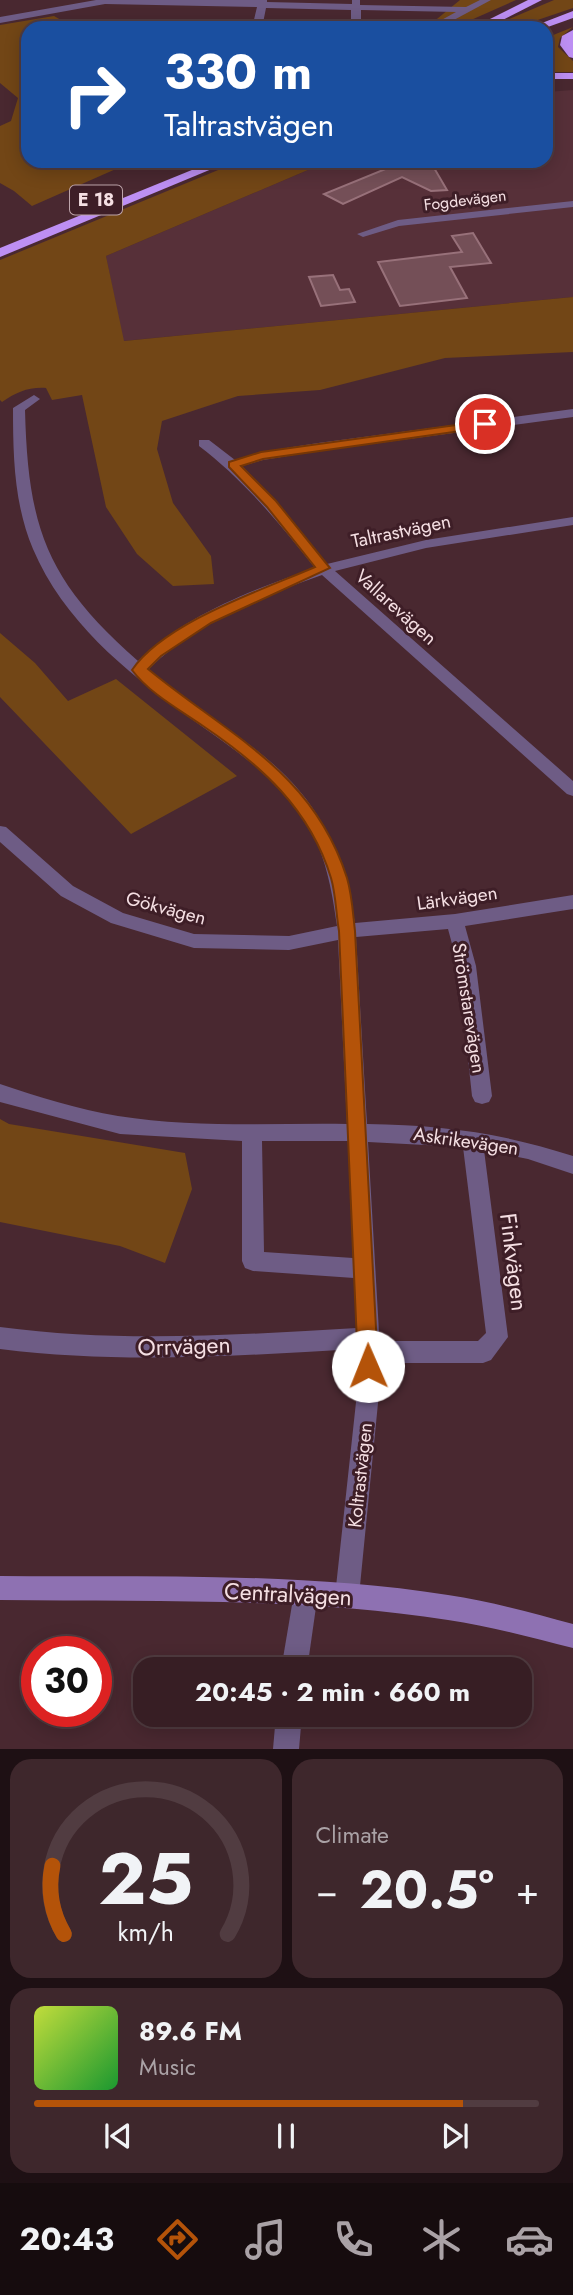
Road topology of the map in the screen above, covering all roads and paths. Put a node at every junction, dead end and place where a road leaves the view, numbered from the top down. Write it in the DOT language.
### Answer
graph roads {
  1 [pos="486,0"];
  2 [pos="537,0"];
  3 [pos="544,0"];
  4 [pos="174,1"];
  5 [pos="263,2"];
  6 [pos="356,3"];
  7 [pos="468,10"];
  8 [pos="507,14"];
  9 [pos="573,14"];
  10 [pos="0,20"];
  11 [pos="259,21"];
  12 [pos="356,21"];
  13 [pos="446,21"];
  14 [pos="492,21"];
  15 [pos="553,21"];
  16 [pos="573,22"];
  17 [pos="553,30"];
  18 [pos="573,33"];
  19 [pos="573,55"];
  20 [pos="553,76"];
  21 [pos="573,76"];
  22 [pos="175,168"];
  23 [pos="210,168"];
  24 [pos="573,204"];
  25 [pos="363,234"];
  26 [pos="0,240"];
  27 [pos="0,253"];
  28 [pos="34,399"];
  29 [pos="573,413"];
  30 [pos="204,443"];
  31 [pos="233,465"];
  32 [pos="573,521"];
  33 [pos="323,568"];
  34 [pos="139,670"];
  35 [pos="573,790"];
  36 [pos="0,832"];
  37 [pos="573,902"];
  38 [pos="455,921"];
  39 [pos="347,931"];
  40 [pos="0,1092"];
  41 [pos="482,1096"];
  42 [pos="356,1131"];
  43 [pos="252,1132"];
  44 [pos="472,1138"];
  45 [pos="573,1165"];
  46 [pos="364,1269"];
  47 [pos="0,1338"];
  48 [pos="368,1338"];
  49 [pos="0,1588"];
  50 [pos="306,1593"];
  51 [pos="347,1596"];
  52 [pos="573,1636"];
  53 [pos="296,1657"];
  54 [pos="288,1727"];
  55 [pos="286,1749"];
  1 -- 7 [label="street"];
  2 -- 8 [label="highway"];
  3 -- 8 [label="highway"];
  4 -- 5 [label="street"];
  4 -- 10 [label="street"];
  5 -- 6 [label="street"];
  5 -- 11 [label="street"];
  6 -- 7 [label="street"];
  6 -- 12 [label="street"];
  7 -- 13 [label="street"];
  8 -- 14 [label="highway"];
  9 -- 15 [label="highway"];
  16 -- 17 [label="highway"];
  18 -- 19 [label="highway"];
  20 -- 21 [label="highway"];
  22 -- 26 [label="highway, E 18"];
  23 -- 27 [label="highway, E 18"];
  24 -- 25 [label="street, Fogdevägen"];
  28 -- 34 [label="street, Koltrastvägen"];
  29 -- 31 [label="street"];
  30 -- 31 [label="street, Vallarevägen"];
  31 -- 33 [label="street, Vallarevägen"];
  32 -- 33 [label="street, Taltrastvägen"];
  33 -- 34 [label="street, Taltrastvägen"];
  33 -- 35 [label="street, Vallarevägen"];
  34 -- 39 [label="street, Koltrastvägen"];
  36 -- 39 [label="street, Gökvägen"];
  37 -- 38 [label="street, Lärkvägen"];
  38 -- 39 [label="street, Lärkvägen"];
  38 -- 41 [label="street, Strömstarevägen"];
  39 -- 42 [label="street, Koltrastvägen"];
  40 -- 43 [label="street"];
  42 -- 43 [label="street"];
  42 -- 44 [label="street, Askrikevägen"];
  42 -- 46 [label="street, Koltrastvägen"];
  43 -- 46 [label="street"];
  44 -- 45 [label="street, Askrikevägen"];
  44 -- 48 [label="street, Finkvägen"];
  46 -- 48 [label="street, Koltrastvägen"];
  47 -- 48 [label="street, Orrvägen"];
  48 -- 51 [label="street, Koltrastvägen"];
  49 -- 50 [label="street, Centralvägen"];
  50 -- 51 [label="street, Centralvägen"];
  50 -- 53 [label="street"];
  51 -- 52 [label="street, Centralvägen"];
  54 -- 55 [label="street"];
}
